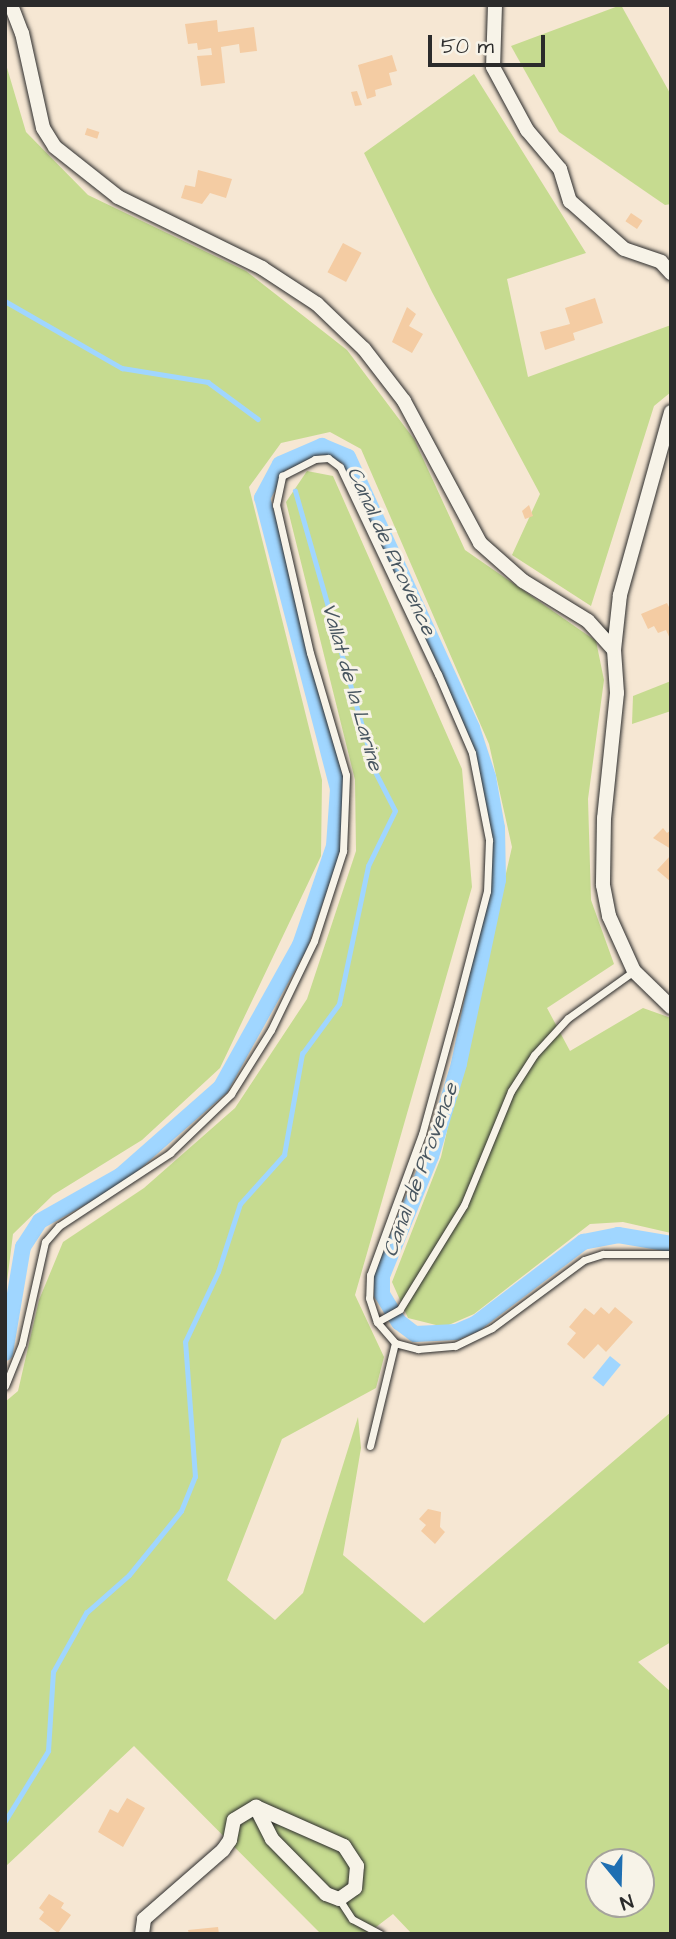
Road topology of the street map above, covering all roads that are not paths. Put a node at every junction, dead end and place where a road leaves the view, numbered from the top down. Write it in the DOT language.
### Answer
graph roads {
  1 [pos="10,5"];
  2 [pos="495,5"];
  3 [pos="671,273"];
  4 [pos="671,412"];
  5 [pos="614,650"];
  6 [pos="634,971"];
  7 [pos="671,1007"];
  8 [pos="671,1254"];
  9 [pos="377,1322"];
  10 [pos="395,1343"];
  11 [pos="5,1386"];
  12 [pos="370,1446"];
  13 [pos="256,1807"];
  14 [pos="339,1899"];
  15 [pos="142,1934"];
  16 [pos="380,1934"];
  1 -- 5 [label="street"];
  2 -- 3 [label="street"];
  4 -- 5 [label="street"];
  5 -- 6 [label="street"];
  6 -- 7 [label="street"];
  6 -- 9 [label="lane"];
  8 -- 10 [label="lane"];
  9 -- 10 [label="lane"];
  9 -- 11 [label="lane"];
  10 -- 12 [label="lane"];
  13 -- 14 [label="street"];
  13 -- 14 [label="street"];
  13 -- 15 [label="street"];
  14 -- 16 [label="lane"];
}
